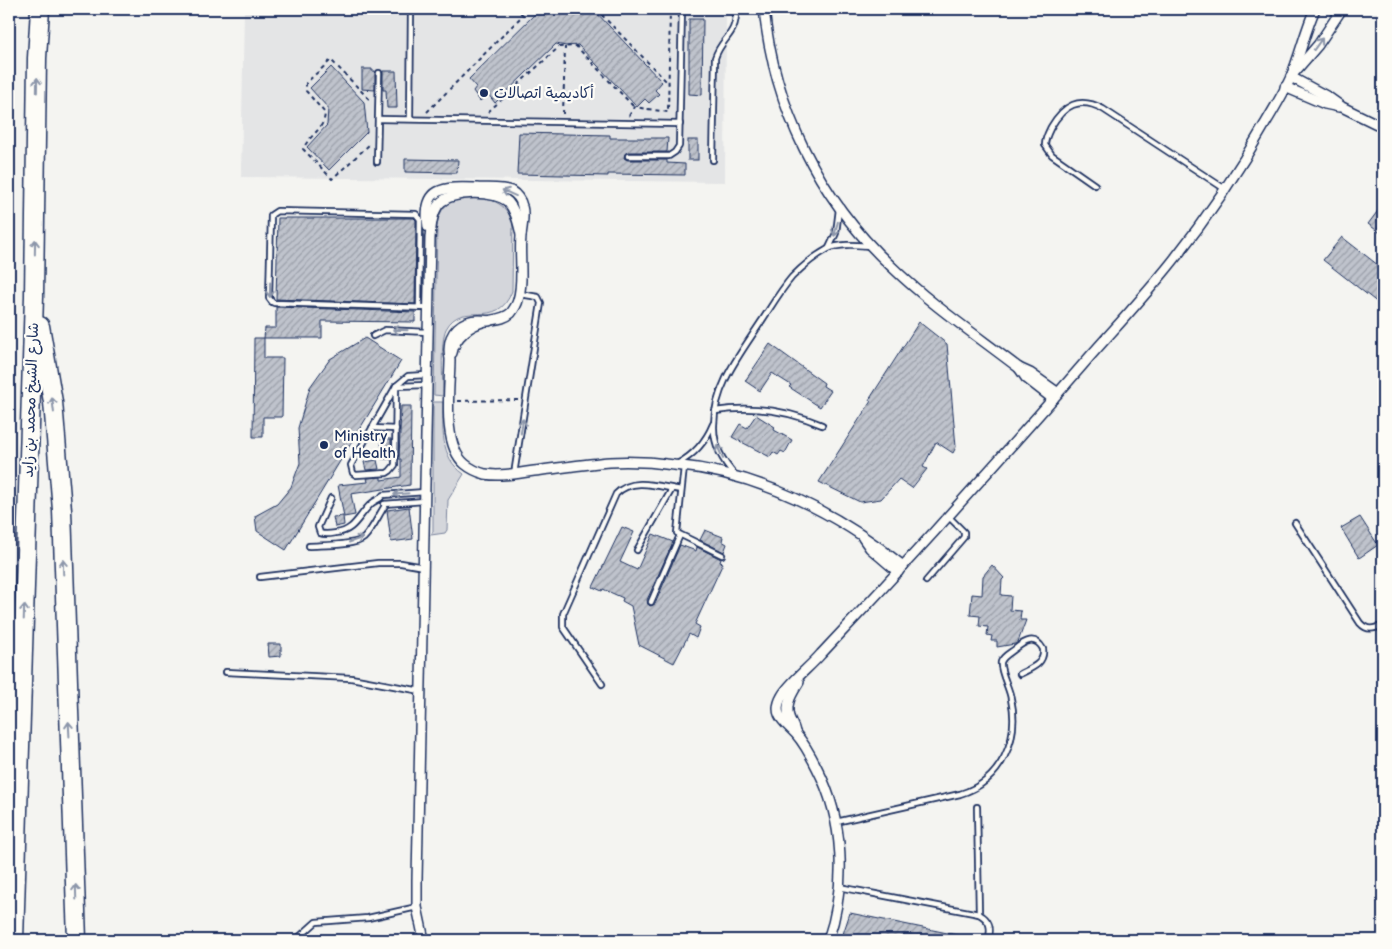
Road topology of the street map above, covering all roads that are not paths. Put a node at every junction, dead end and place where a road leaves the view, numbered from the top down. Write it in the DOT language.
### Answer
graph roads {
  1 [pos="40,9"];
  2 [pos="411,9"];
  3 [pos="682,9"];
  4 [pos="736,9"];
  5 [pos="764,9"];
  6 [pos="1315,9"];
  7 [pos="1342,9"];
  8 [pos="379,73"];
  9 [pos="1291,77"];
  10 [pos="1285,87"];
  11 [pos="1342,107"];
  12 [pos="378,119"];
  13 [pos="410,119"];
  14 [pos="680,124"];
  15 [pos="1383,127"];
  16 [pos="628,156"];
  17 [pos="713,160"];
  18 [pos="377,162"];
  19 [pos="1095,185"];
  20 [pos="1225,189"];
  21 [pos="839,208"];
  22 [pos="429,241"];
  23 [pos="420,244"];
  24 [pos="871,246"];
  25 [pos="830,248"];
  26 [pos="520,294"];
  27 [pos="34,296"];
  28 [pos="424,308"];
  29 [pos="428,332"];
  30 [pos="373,336"];
  31 [pos="427,375"];
  32 [pos="427,385"];
  33 [pos="396,386"];
  34 [pos="1056,396"];
  35 [pos="715,411"];
  36 [pos="714,423"];
  37 [pos="822,426"];
  38 [pos="372,428"];
  39 [pos="396,429"];
  40 [pos="680,465"];
  41 [pos="514,474"];
  42 [pos="738,476"];
  43 [pos="672,489"];
  44 [pos="681,490"];
  45 [pos="425,496"];
  46 [pos="331,498"];
  47 [pos="380,500"];
  48 [pos="386,504"];
  49 [pos="948,516"];
  50 [pos="1295,523"];
  51 [pos="680,535"];
  52 [pos="309,546"];
  53 [pos="637,550"];
  54 [pos="722,554"];
  55 [pos="424,567"];
  56 [pos="900,569"];
  57 [pos="260,577"];
  58 [pos="926,581"];
  59 [pos="651,602"];
  60 [pos="1383,624"];
  61 [pos="226,672"];
  62 [pos="1020,674"];
  63 [pos="602,684"];
  64 [pos="421,691"];
  65 [pos="977,807"];
  66 [pos="836,822"];
  67 [pos="839,887"];
  68 [pos="417,907"];
  69 [pos="979,914"];
  70 [pos="14,940"];
  71 [pos="77,940"];
  72 [pos="296,940"];
  73 [pos="424,940"];
  74 [pos="828,940"];
  75 [pos="988,940"];
  27 -- 1 [label="highway, شارع الشيخ محمد بن زايد, one-way"];
  2 -- 13 [label="lane"];
  3 -- 14 [label="lane"];
  4 -- 17 [label="lane"];
  5 -- 21 [label="street"];
  6 -- 9 [label="street"];
  9 -- 7 [label="street, one-way"];
  8 -- 12 [label="lane"];
  9 -- 10 [label="street"];
  9 -- 11 [label="street"];
  10 -- 11 [label="street"];
  10 -- 20 [label="street"];
  11 -- 15 [label="street"];
  12 -- 13 [label="lane"];
  12 -- 18 [label="lane"];
  13 -- 14 [label="lane"];
  14 -- 16 [label="lane"];
  19 -- 20 [label="lane"];
  20 -- 34 [label="street"];
  21 -- 24 [label="street"];
  21 -- 25 [label="lane, one-way"];
  22 -- 23 [label="lane"];
  22 -- 26 [label="street"];
  22 -- 28 [label="street"];
  23 -- 28 [label="lane"];
  23 -- 28 [label="lane, one-way"];
  24 -- 25 [label="lane"];
  24 -- 34 [label="street"];
  25 -- 35 [label="lane"];
  41 -- 26 [label="lane, one-way"];
  26 -- 41 [label="street"];
  70 -- 27 [label="highway, شارع الشيخ محمد بن زايد, one-way"];
  71 -- 27 [label="highway, one-way"];
  28 -- 29 [label="street"];
  29 -- 30 [label="lane, one-way"];
  29 -- 31 [label="street"];
  31 -- 32 [label="street"];
  31 -- 33 [label="lane"];
  32 -- 33 [label="lane"];
  32 -- 45 [label="street"];
  33 -- 38 [label="lane"];
  33 -- 39 [label="lane"];
  34 -- 49 [label="street"];
  35 -- 36 [label="lane"];
  35 -- 37 [label="lane"];
  36 -- 40 [label="lane"];
  42 -- 36 [label="lane, one-way"];
  38 -- 39 [label="lane"];
  38 -- 39 [label="lane"];
  40 -- 41 [label="street"];
  40 -- 42 [label="street"];
  40 -- 44 [label="lane"];
  42 -- 56 [label="street"];
  43 -- 44 [label="lane"];
  43 -- 53 [label="lane"];
  43 -- 63 [label="lane"];
  44 -- 51 [label="lane"];
  45 -- 47 [label="lane, one-way"];
  45 -- 48 [label="lane"];
  45 -- 55 [label="street"];
  46 -- 47 [label="lane"];
  47 -- 48 [label="lane"];
  52 -- 48 [label="lane, one-way"];
  49 -- 56 [label="street"];
  49 -- 58 [label="lane"];
  50 -- 60 [label="lane"];
  51 -- 54 [label="lane"];
  51 -- 59 [label="lane"];
  55 -- 57 [label="lane"];
  55 -- 64 [label="street"];
  56 -- 66 [label="street"];
  61 -- 64 [label="lane"];
  62 -- 66 [label="lane"];
  64 -- 68 [label="street"];
  65 -- 69 [label="lane"];
  66 -- 67 [label="street"];
  67 -- 69 [label="lane"];
  67 -- 74 [label="street"];
  68 -- 72 [label="lane"];
  68 -- 73 [label="street"];
  69 -- 75 [label="lane"];
}
